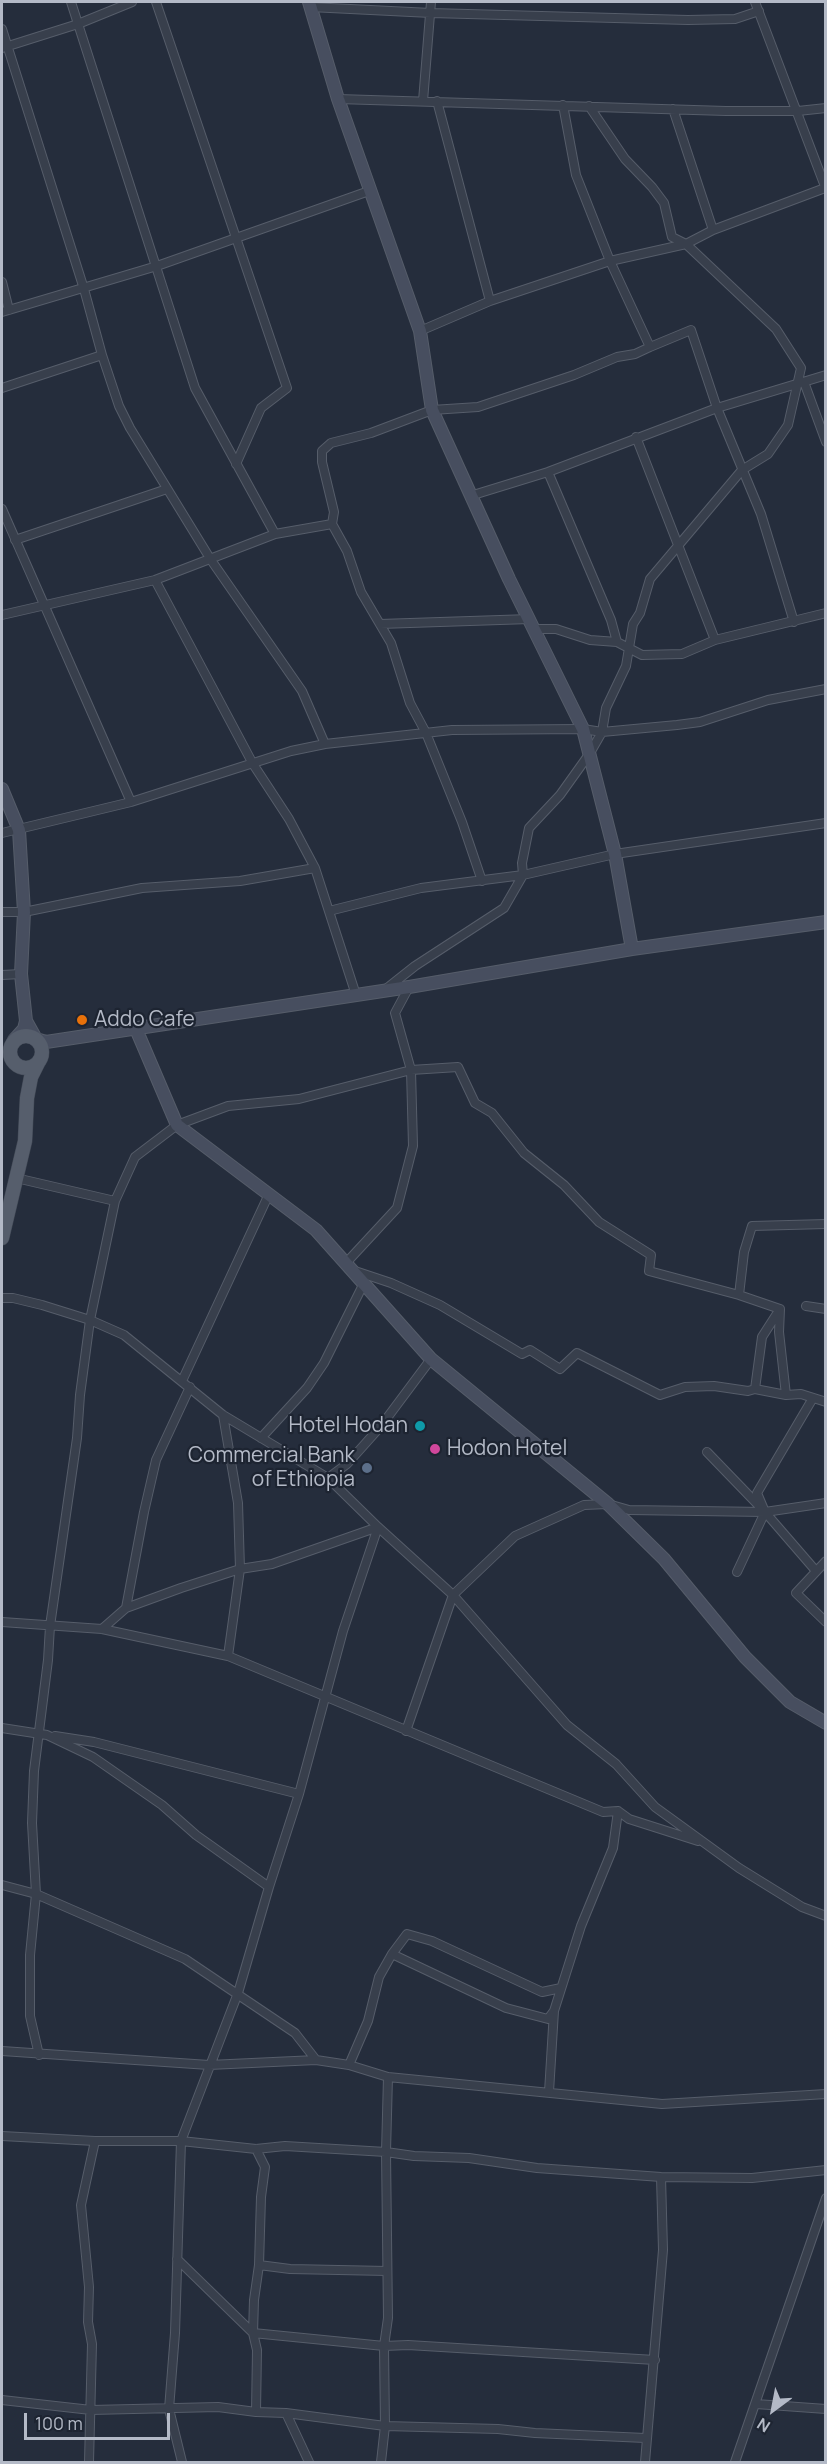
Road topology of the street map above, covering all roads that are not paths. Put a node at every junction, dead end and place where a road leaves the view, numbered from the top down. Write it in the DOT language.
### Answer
graph roads {
  1 [pos="71,2"];
  2 [pos="132,2"];
  3 [pos="156,2"];
  4 [pos="431,2"];
  5 [pos="755,2"];
  6 [pos="309,4"];
  7 [pos="759,11"];
  8 [pos="431,13"];
  9 [pos="78,24"];
  10 [pos="2,29"];
  11 [pos="4,47"];
  12 [pos="338,99"];
  13 [pos="423,101"];
  14 [pos="437,101"];
  15 [pos="563,105"];
  16 [pos="589,106"];
  17 [pos="825,108"];
  18 [pos="673,109"];
  19 [pos="798,111"];
  20 [pos="825,188"];
  21 [pos="369,191"];
  22 [pos="713,230"];
  23 [pos="236,238"];
  24 [pos="686,244"];
  25 [pos="610,261"];
  26 [pos="157,266"];
  27 [pos="2,282"];
  28 [pos="84,289"];
  29 [pos="490,301"];
  30 [pos="5,311"];
  31 [pos="420,332"];
  32 [pos="651,346"];
  33 [pos="102,355"];
  34 [pos="825,375"];
  35 [pos="801,383"];
  36 [pos="2,388"];
  37 [pos="717,408"];
  38 [pos="432,410"];
  39 [pos="636,437"];
  40 [pos="825,441"];
  41 [pos="236,464"];
  42 [pos="742,470"];
  43 [pos="548,472"];
  44 [pos="167,489"];
  45 [pos="470,496"];
  46 [pos="2,509"];
  47 [pos="332,524"];
  48 [pos="275,534"];
  49 [pos="15,540"];
  50 [pos="679,544"];
  51 [pos="211,560"];
  52 [pos="155,580"];
  53 [pos="42,605"];
  54 [pos="825,613"];
  55 [pos="2,615"];
  56 [pos="794,622"];
  57 [pos="380,624"];
  58 [pos="532,624"];
  59 [pos="715,640"];
  60 [pos="617,642"];
  61 [pos="628,649"];
  62 [pos="825,689"];
  63 [pos="583,729"];
  64 [pos="602,732"];
  65 [pos="426,733"];
  66 [pos="325,744"];
  67 [pos="590,753"];
  68 [pos="253,764"];
  69 [pos="2,789"];
  70 [pos="131,802"];
  71 [pos="825,823"];
  72 [pos="19,830"];
  73 [pos="2,833"];
  74 [pos="615,854"];
  75 [pos="315,868"];
  76 [pos="523,875"];
  77 [pos="482,881"];
  78 [pos="328,911"];
  79 [pos="2,912"];
  80 [pos="24,912"];
  81 [pos="825,922"];
  82 [pos="632,949"];
  83 [pos="21,974"];
  84 [pos="2,975"];
  85 [pos="409,987"];
  86 [pos="384,991"];
  87 [pos="356,995"];
  88 [pos="26,1021"];
  89 [pos="136,1029"];
  90 [pos="36,1039"];
  91 [pos="14,1040"];
  92 [pos="60,1042"];
  93 [pos="2,1051"];
  94 [pos="8,1060"];
  95 [pos="39,1061"];
  96 [pos="411,1070"];
  97 [pos="27,1098"];
  98 [pos="177,1125"];
  99 [pos="16,1178"];
  100 [pos="269,1194"];
  101 [pos="6,1199"];
  102 [pos="115,1201"];
  103 [pos="825,1224"];
  104 [pos="2,1238"];
  105 [pos="349,1266"];
  106 [pos="364,1283"];
  107 [pos="739,1295"];
  108 [pos="2,1298"];
  109 [pos="806,1306"];
  110 [pos="780,1309"];
  111 [pos="825,1309"];
  112 [pos="90,1320"];
  113 [pos="431,1359"];
  114 [pos="182,1381"];
  115 [pos="190,1387"];
  116 [pos="755,1389"];
  117 [pos="786,1395"];
  118 [pos="813,1398"];
  119 [pos="825,1402"];
  120 [pos="223,1415"];
  121 [pos="261,1438"];
  122 [pos="707,1452"];
  123 [pos="328,1478"];
  124 [pos="825,1503"];
  125 [pos="608,1504"];
  126 [pos="765,1512"];
  127 [pos="378,1527"];
  128 [pos="825,1561"];
  129 [pos="240,1569"];
  130 [pos="816,1571"];
  131 [pos="737,1572"];
  132 [pos="453,1595"];
  133 [pos="126,1608"];
  134 [pos="2,1622"];
  135 [pos="825,1622"];
  136 [pos="50,1626"];
  137 [pos="102,1629"];
  138 [pos="228,1656"];
  139 [pos="326,1698"];
  140 [pos="825,1723"];
  141 [pos="2,1728"];
  142 [pos="406,1731"];
  143 [pos="43,1735"];
  144 [pos="299,1794"];
  145 [pos="618,1811"];
  146 [pos="704,1843"];
  147 [pos="2,1885"];
  148 [pos="269,1887"];
  149 [pos="36,1894"];
  150 [pos="825,1916"];
  151 [pos="393,1954"];
  152 [pos="561,1988"];
  153 [pos="238,1993"];
  154 [pos="554,2011"];
  155 [pos="2,2051"];
  156 [pos="39,2055"];
  157 [pos="316,2060"];
  158 [pos="209,2065"];
  159 [pos="349,2065"];
  160 [pos="388,2077"];
  161 [pos="549,2092"];
  162 [pos="825,2094"];
  163 [pos="2,2136"];
  164 [pos="95,2141"];
  165 [pos="181,2141"];
  166 [pos="256,2149"];
  167 [pos="387,2152"];
  168 [pos="825,2170"];
  169 [pos="661,2177"];
  170 [pos="825,2198"];
  171 [pos="177,2259"];
  172 [pos="259,2265"];
  173 [pos="387,2271"];
  174 [pos="253,2333"];
  175 [pos="384,2346"];
  176 [pos="655,2360"];
  177 [pos="2,2400"];
  178 [pos="756,2404"];
  179 [pos="169,2409"];
  180 [pos="825,2409"];
  181 [pos="91,2410"];
  182 [pos="256,2412"];
  183 [pos="286,2413"];
  184 [pos="385,2426"];
  185 [pos="645,2438"];
  186 [pos="89,2463"];
  187 [pos="182,2463"];
  188 [pos="309,2463"];
  189 [pos="381,2463"];
  190 [pos="645,2463"];
  191 [pos="735,2463"];
  1 -- 9 [label="street"];
  2 -- 9 [label="street"];
  3 -- 23 [label="street"];
  4 -- 8 [label="street"];
  5 -- 7 [label="street"];
  6 -- 8 [label="street"];
  6 -- 12 [label="street"];
  7 -- 8 [label="street"];
  7 -- 19 [label="street"];
  8 -- 13 [label="street"];
  9 -- 11 [label="street"];
  9 -- 26 [label="street"];
  10 -- 11 [label="street"];
  11 -- 28 [label="street"];
  12 -- 13 [label="street"];
  12 -- 21 [label="street"];
  13 -- 14 [label="street"];
  14 -- 15 [label="street"];
  14 -- 29 [label="street"];
  15 -- 16 [label="street"];
  15 -- 25 [label="street"];
  16 -- 18 [label="street"];
  16 -- 24 [label="street"];
  17 -- 19 [label="street"];
  18 -- 19 [label="street"];
  18 -- 22 [label="street"];
  19 -- 20 [label="street"];
  20 -- 22 [label="street"];
  21 -- 23 [label="street"];
  21 -- 31 [label="street"];
  22 -- 24 [label="street"];
  23 -- 26 [label="street"];
  23 -- 41 [label="street"];
  24 -- 25 [label="street"];
  24 -- 35 [label="street"];
  25 -- 29 [label="street"];
  25 -- 32 [label="street"];
  26 -- 28 [label="street"];
  26 -- 41 [label="street"];
  27 -- 30 [label="street"];
  28 -- 30 [label="street"];
  28 -- 33 [label="street"];
  29 -- 31 [label="street"];
  31 -- 38 [label="street"];
  32 -- 37 [label="street"];
  32 -- 38 [label="street"];
  33 -- 36 [label="street"];
  33 -- 44 [label="street"];
  34 -- 35 [label="street"];
  35 -- 37 [label="street"];
  35 -- 40 [label="street"];
  35 -- 42 [label="street"];
  37 -- 39 [label="street"];
  37 -- 42 [label="street"];
  38 -- 45 [label="street"];
  38 -- 47 [label="street"];
  39 -- 43 [label="street"];
  39 -- 50 [label="street"];
  41 -- 48 [label="street"];
  42 -- 50 [label="street"];
  42 -- 56 [label="street"];
  43 -- 45 [label="street"];
  43 -- 60 [label="street"];
  44 -- 49 [label="street"];
  44 -- 51 [label="street"];
  45 -- 58 [label="street"];
  46 -- 49 [label="street"];
  47 -- 48 [label="street"];
  47 -- 57 [label="street"];
  48 -- 51 [label="street"];
  49 -- 53 [label="street"];
  50 -- 59 [label="street"];
  50 -- 61 [label="street"];
  51 -- 52 [label="street"];
  51 -- 66 [label="street"];
  52 -- 53 [label="street"];
  52 -- 68 [label="street"];
  53 -- 55 [label="street"];
  53 -- 70 [label="street"];
  54 -- 56 [label="street"];
  56 -- 59 [label="street"];
  57 -- 58 [label="street"];
  57 -- 65 [label="street"];
  58 -- 60 [label="street"];
  58 -- 63 [label="street"];
  59 -- 61 [label="street"];
  60 -- 61 [label="street"];
  61 -- 64 [label="street"];
  62 -- 64 [label="street"];
  63 -- 64 [label="street"];
  63 -- 65 [label="street"];
  63 -- 67 [label="street"];
  64 -- 67 [label="street"];
  65 -- 66 [label="street"];
  65 -- 77 [label="street"];
  66 -- 68 [label="street"];
  67 -- 74 [label="street"];
  67 -- 76 [label="street"];
  68 -- 70 [label="street"];
  68 -- 75 [label="street"];
  69 -- 72 [label="street"];
  70 -- 72 [label="street"];
  71 -- 74 [label="street"];
  72 -- 73 [label="street"];
  72 -- 80 [label="street"];
  74 -- 76 [label="street"];
  74 -- 82 [label="street"];
  75 -- 78 [label="street"];
  75 -- 80 [label="street"];
  76 -- 77 [label="street"];
  76 -- 86 [label="street"];
  77 -- 78 [label="street"];
  78 -- 87 [label="street"];
  79 -- 80 [label="street"];
  80 -- 83 [label="street"];
  81 -- 82 [label="street"];
  82 -- 85 [label="street"];
  83 -- 84 [label="street"];
  83 -- 88 [label="street"];
  85 -- 86 [label="street"];
  85 -- 96 [label="street"];
  86 -- 87 [label="street"];
  87 -- 89 [label="street"];
  88 -- 90 [label="street"];
  88 -- 91 [label="street"];
  89 -- 92 [label="street"];
  89 -- 98 [label="street"];
  90 -- 91 [label="main road"];
  90 -- 92 [label="street"];
  90 -- 95 [label="main road"];
  91 -- 93 [label="main road"];
  91 -- 94 [label="main road"];
  92 -- 95 [label="street"];
  94 -- 95 [label="main road"];
  94 -- 97 [label="main road"];
  95 -- 97 [label="main road"];
  96 -- 98 [label="street"];
  96 -- 105 [label="street"];
  96 -- 107 [label="street"];
  97 -- 99 [label="main road"];
  98 -- 100 [label="street"];
  98 -- 102 [label="street"];
  99 -- 101 [label="main road"];
  99 -- 102 [label="street"];
  100 -- 105 [label="street"];
  100 -- 114 [label="street"];
  101 -- 104 [label="main road"];
  102 -- 112 [label="street"];
  103 -- 107 [label="street"];
  105 -- 106 [label="street"];
  105 -- 116 [label="street"];
  106 -- 113 [label="street"];
  106 -- 121 [label="street"];
  107 -- 110 [label="street"];
  108 -- 112 [label="street"];
  109 -- 111 [label="street"];
  110 -- 116 [label="street"];
  110 -- 117 [label="street"];
  112 -- 114 [label="street"];
  112 -- 136 [label="street"];
  113 -- 123 [label="street"];
  113 -- 125 [label="street"];
  114 -- 115 [label="street"];
  115 -- 120 [label="street"];
  115 -- 133 [label="street"];
  116 -- 117 [label="street"];
  117 -- 118 [label="street"];
  118 -- 119 [label="street"];
  118 -- 126 [label="street"];
  120 -- 121 [label="street"];
  120 -- 129 [label="street"];
  121 -- 123 [label="street"];
  122 -- 126 [label="street"];
  123 -- 127 [label="street"];
  124 -- 126 [label="street"];
  125 -- 126 [label="street"];
  125 -- 132 [label="street"];
  125 -- 140 [label="street"];
  126 -- 130 [label="street"];
  126 -- 131 [label="street"];
  127 -- 129 [label="street"];
  127 -- 132 [label="street"];
  127 -- 139 [label="street"];
  128 -- 130 [label="street"];
  129 -- 133 [label="street"];
  129 -- 138 [label="street"];
  130 -- 135 [label="street"];
  132 -- 142 [label="street"];
  132 -- 146 [label="street"];
  133 -- 137 [label="street"];
  134 -- 136 [label="street"];
  136 -- 137 [label="street"];
  136 -- 143 [label="street"];
  137 -- 138 [label="street"];
  138 -- 139 [label="street"];
  139 -- 142 [label="street"];
  139 -- 144 [label="street"];
  141 -- 143 [label="street"];
  142 -- 145 [label="street"];
  143 -- 144 [label="street"];
  143 -- 148 [label="street"];
  143 -- 149 [label="street"];
  144 -- 148 [label="street"];
  145 -- 146 [label="street"];
  145 -- 152 [label="street"];
  146 -- 150 [label="street"];
  147 -- 149 [label="street"];
  148 -- 153 [label="street"];
  149 -- 153 [label="street"];
  149 -- 156 [label="street"];
  151 -- 152 [label="street"];
  151 -- 154 [label="street"];
  151 -- 159 [label="street"];
  152 -- 154 [label="street"];
  153 -- 157 [label="street"];
  153 -- 158 [label="street"];
  154 -- 161 [label="street"];
  155 -- 156 [label="street"];
  156 -- 158 [label="street"];
  157 -- 158 [label="street"];
  157 -- 159 [label="street"];
  158 -- 165 [label="street"];
  159 -- 160 [label="street"];
  160 -- 161 [label="street"];
  160 -- 167 [label="street"];
  161 -- 162 [label="street"];
  163 -- 164 [label="street"];
  164 -- 165 [label="street"];
  164 -- 181 [label="street"];
  165 -- 166 [label="street"];
  165 -- 171 [label="street"];
  166 -- 167 [label="street"];
  166 -- 172 [label="street"];
  167 -- 169 [label="street"];
  167 -- 173 [label="street"];
  168 -- 169 [label="street"];
  169 -- 176 [label="street"];
  170 -- 178 [label="street"];
  171 -- 174 [label="street"];
  171 -- 179 [label="street"];
  172 -- 173 [label="street"];
  172 -- 174 [label="street"];
  173 -- 175 [label="street"];
  174 -- 175 [label="street"];
  174 -- 182 [label="street"];
  175 -- 176 [label="street"];
  175 -- 184 [label="street"];
  176 -- 185 [label="street"];
  177 -- 181 [label="street"];
  178 -- 180 [label="street"];
  178 -- 191 [label="street"];
  179 -- 181 [label="street"];
  179 -- 182 [label="street"];
  179 -- 187 [label="street"];
  181 -- 186 [label="street"];
  182 -- 183 [label="street"];
  183 -- 184 [label="street"];
  183 -- 188 [label="street"];
  184 -- 185 [label="street"];
  184 -- 189 [label="street"];
  185 -- 190 [label="street"];
}
